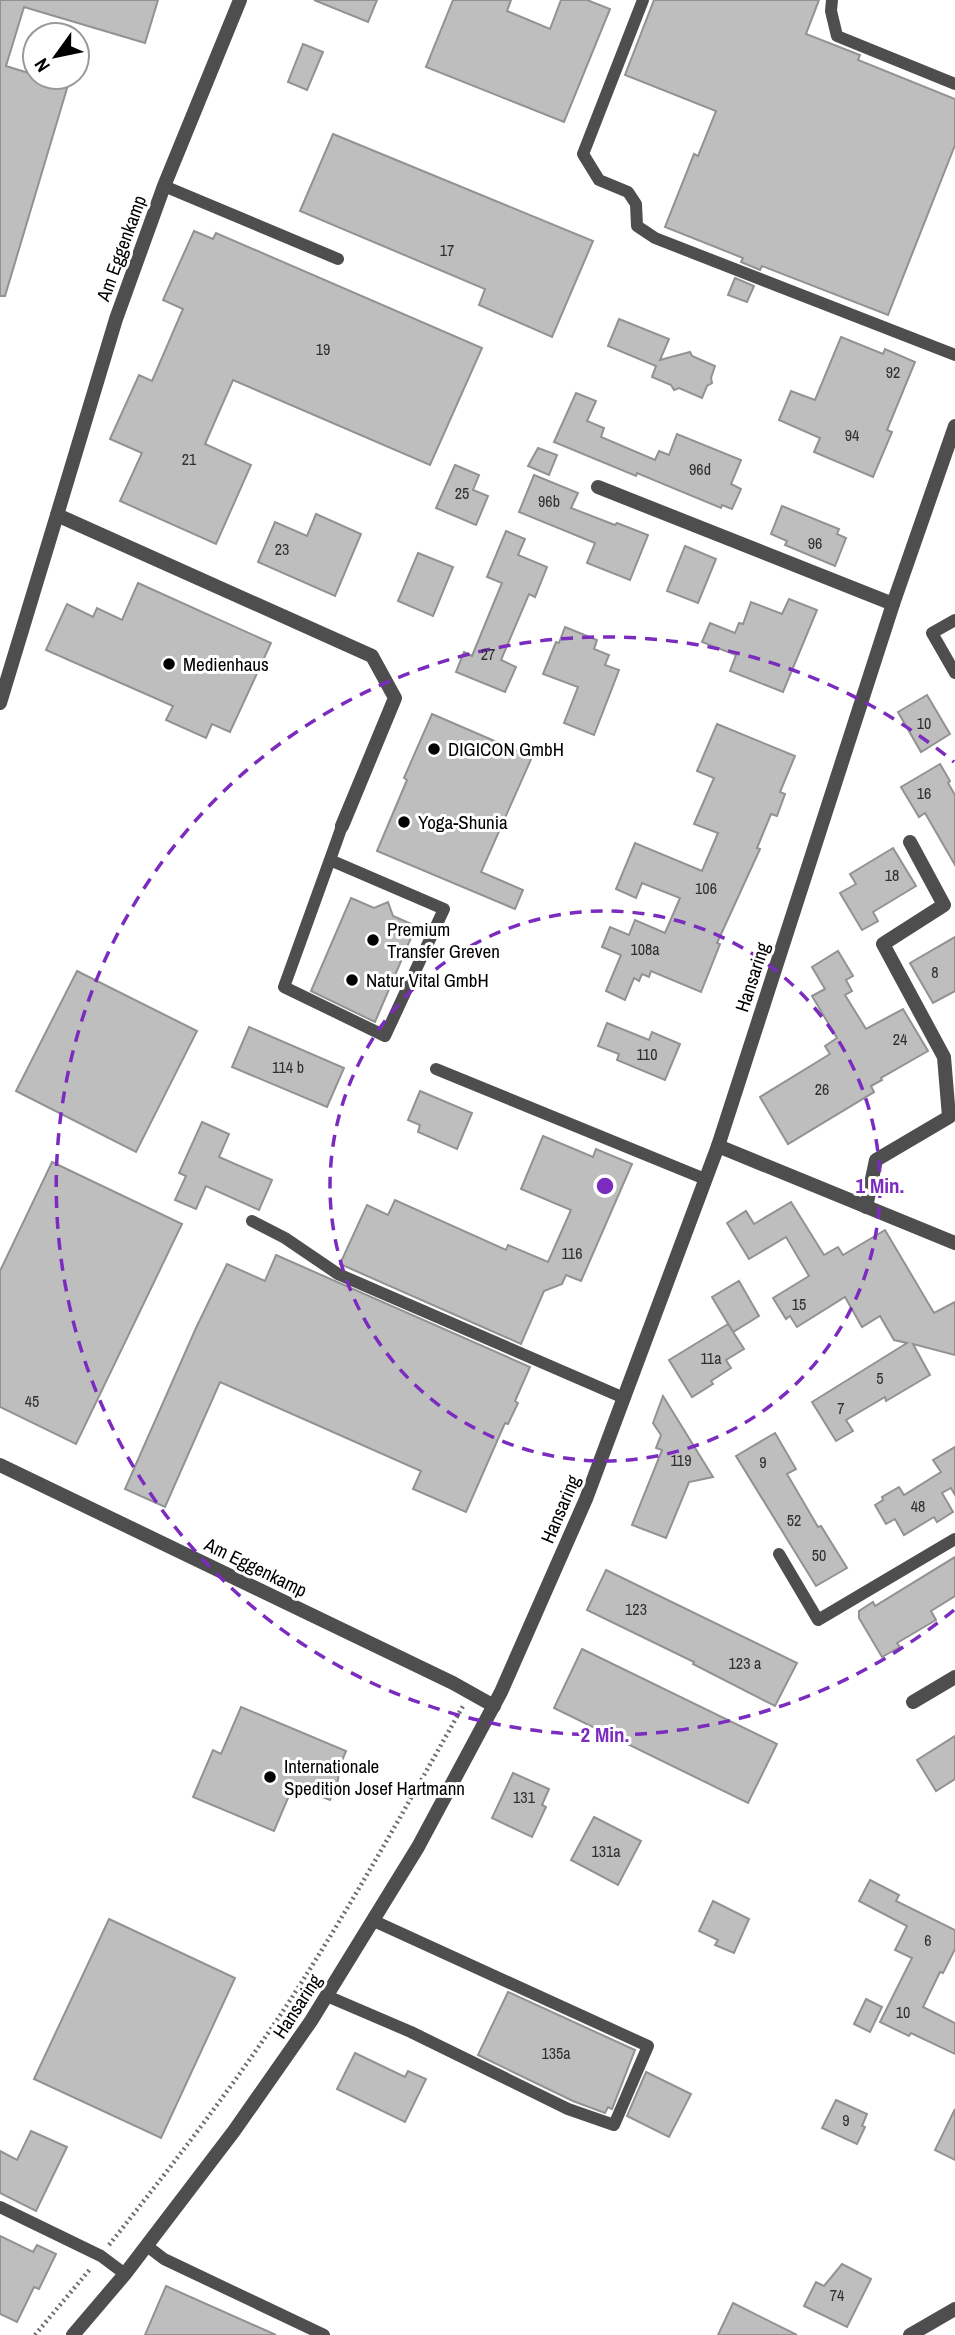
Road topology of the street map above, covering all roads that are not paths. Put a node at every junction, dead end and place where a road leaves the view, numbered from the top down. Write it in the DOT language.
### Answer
graph roads {
  1 [pos="240,0"];
  2 [pos="643,0"];
  3 [pos="832,0"];
  4 [pos="955,85"];
  5 [pos="164,186"];
  6 [pos="338,259"];
  7 [pos="955,355"];
  8 [pos="955,426"];
  9 [pos="598,487"];
  10 [pos="57,515"];
  11 [pos="893,604"];
  12 [pos="955,620"];
  13 [pos="955,673"];
  14 [pos="0,703"];
  15 [pos="342,826"];
  16 [pos="909,842"];
  17 [pos="330,860"];
  18 [pos="436,1069"];
  19 [pos="718,1146"];
  20 [pos="705,1180"];
  21 [pos="866,1207"];
  22 [pos="252,1221"];
  23 [pos="955,1243"];
  24 [pos="624,1398"];
  25 [pos="0,1465"];
  26 [pos="955,1539"];
  27 [pos="779,1554"];
  28 [pos="955,1677"];
  29 [pos="913,1702"];
  30 [pos="494,1706"];
  31 [pos="374,1921"];
  32 [pos="327,1996"];
  33 [pos="0,2207"];
  34 [pos="147,2246"];
  35 [pos="125,2274"];
  36 [pos="955,2309"];
  37 [pos="73,2335"];
  38 [pos="324,2335"];
  39 [pos="910,2335"];
  1 -- 5 [label="street, Am Eggenkamp"];
  2 -- 7 [label="lane"];
  3 -- 4 [label="lane"];
  5 -- 6 [label="lane"];
  5 -- 10 [label="street, Am Eggenkamp"];
  8 -- 11 [label="street, Hansaring"];
  9 -- 11 [label="street"];
  10 -- 14 [label="street, Am Eggenkamp"];
  10 -- 15 [label="street"];
  11 -- 19 [label="street, Hansaring"];
  12 -- 13 [label="lane"];
  15 -- 17 [label="lane"];
  16 -- 21 [label="street"];
  17 -- 17 [label="lane"];
  18 -- 20 [label="lane"];
  19 -- 20 [label="street, Hansaring"];
  19 -- 21 [label="street"];
  20 -- 24 [label="street, Hansaring"];
  21 -- 23 [label="street"];
  22 -- 24 [label="lane"];
  24 -- 30 [label="street, Hansaring"];
  25 -- 30 [label="street, Am Eggenkamp"];
  26 -- 27 [label="lane"];
  28 -- 29 [label="street"];
  30 -- 31 [label="street, Hansaring"];
  31 -- 32 [label="street, Hansaring"];
  31 -- 32 [label="lane"];
  32 -- 34 [label="street, Hansaring"];
  33 -- 35 [label="lane"];
  34 -- 35 [label="street, Hansaring"];
  34 -- 38 [label="lane"];
  35 -- 37 [label="street, Hansaring"];
  36 -- 39 [label="street"];
}
